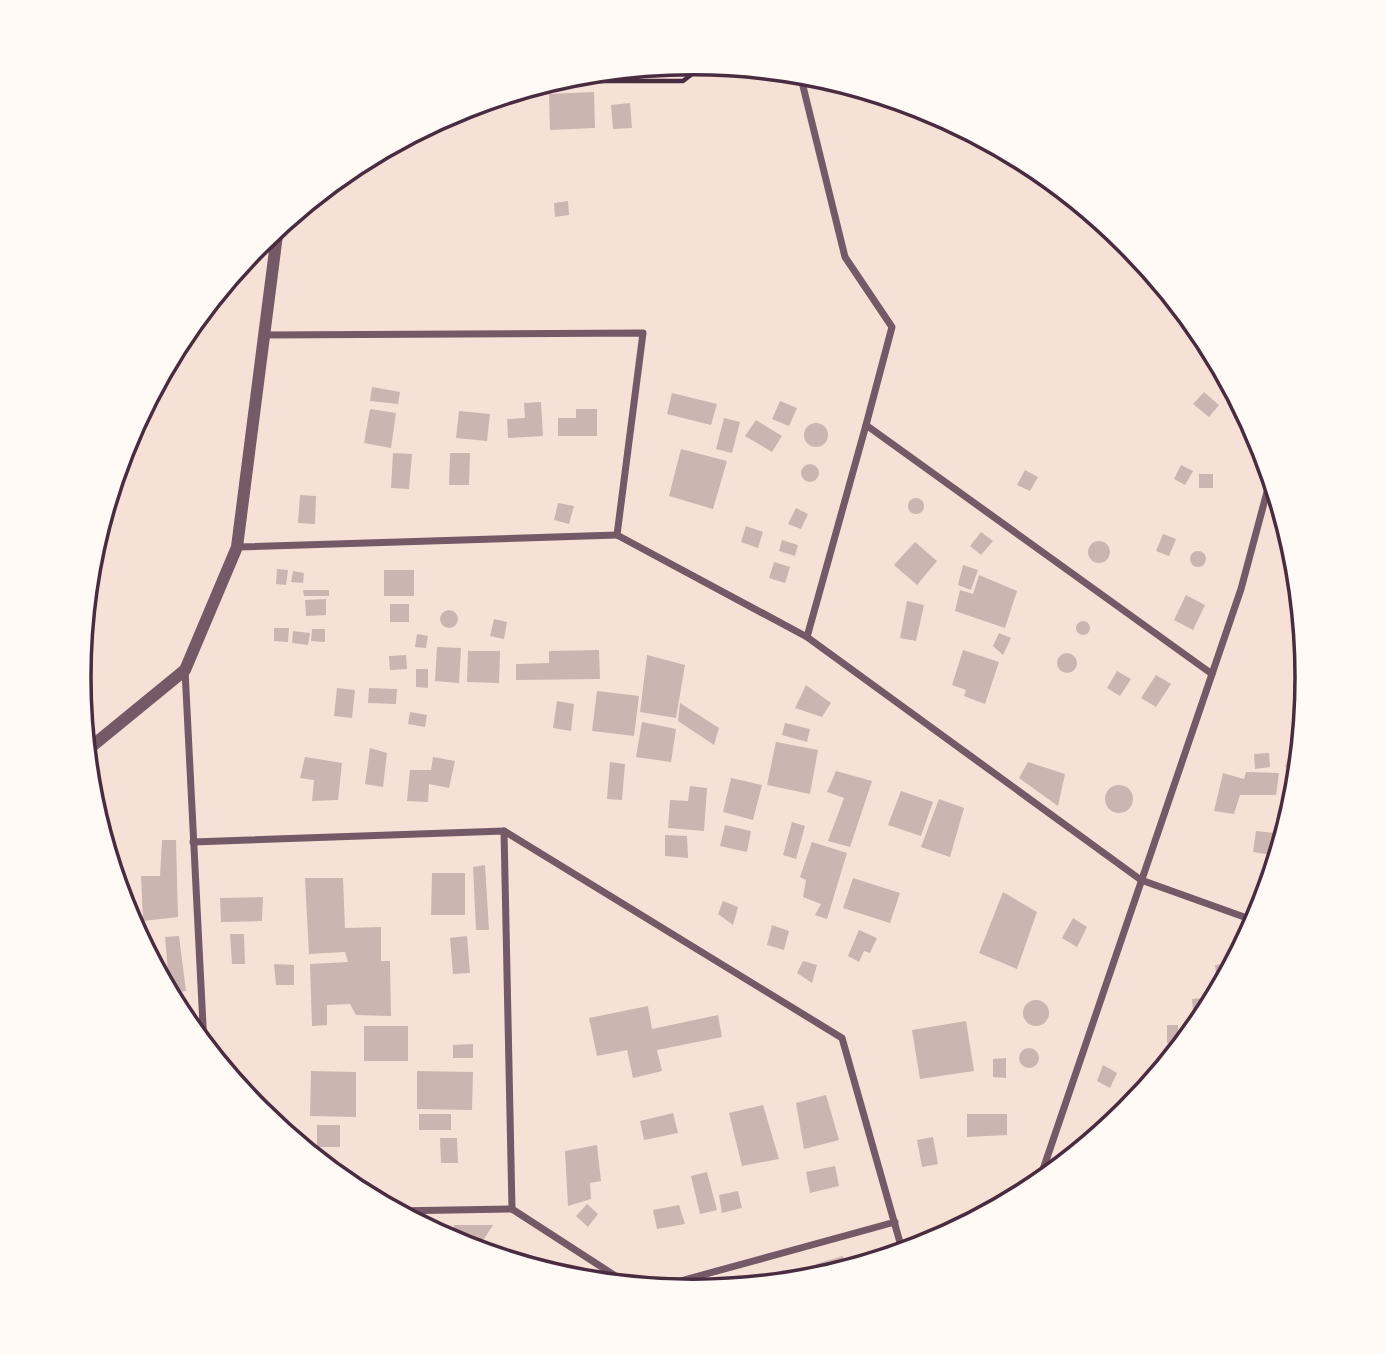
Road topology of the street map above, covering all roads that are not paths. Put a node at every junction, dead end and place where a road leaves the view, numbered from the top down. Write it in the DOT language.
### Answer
graph roads {
  1 [pos="803,86"];
  2 [pos="276,244"];
  3 [pos="264,335"];
  4 [pos="866,425"];
  5 [pos="1266,494"];
  6 [pos="617,535"];
  7 [pos="237,547"];
  8 [pos="807,637"];
  9 [pos="185,670"];
  10 [pos="1212,674"];
  11 [pos="95,744"];
  12 [pos="504,831"];
  13 [pos="193,842"];
  14 [pos="1141,880"];
  15 [pos="1245,917"];
  16 [pos="203,1027"];
  17 [pos="1044,1167"];
  18 [pos="512,1209"];
  19 [pos="413,1211"];
  20 [pos="895,1222"];
  21 [pos="900,1243"];
  22 [pos="614,1275"];
  23 [pos="685,1280"];
  1 -- 4 [label="street"];
  2 -- 3 [label="street"];
  3 -- 6 [label="street"];
  3 -- 7 [label="street"];
  4 -- 8 [label="street"];
  4 -- 10 [label="street"];
  5 -- 10 [label="street"];
  6 -- 7 [label="street"];
  6 -- 8 [label="street"];
  7 -- 9 [label="street"];
  8 -- 14 [label="street"];
  9 -- 11 [label="street"];
  9 -- 13 [label="street"];
  10 -- 14 [label="street"];
  12 -- 13 [label="street"];
  12 -- 18 [label="street"];
  12 -- 20 [label="street"];
  13 -- 16 [label="street"];
  14 -- 15 [label="street"];
  14 -- 17 [label="street"];
  18 -- 19 [label="street"];
  18 -- 22 [label="street"];
  20 -- 21 [label="street"];
  20 -- 23 [label="street"];
}
